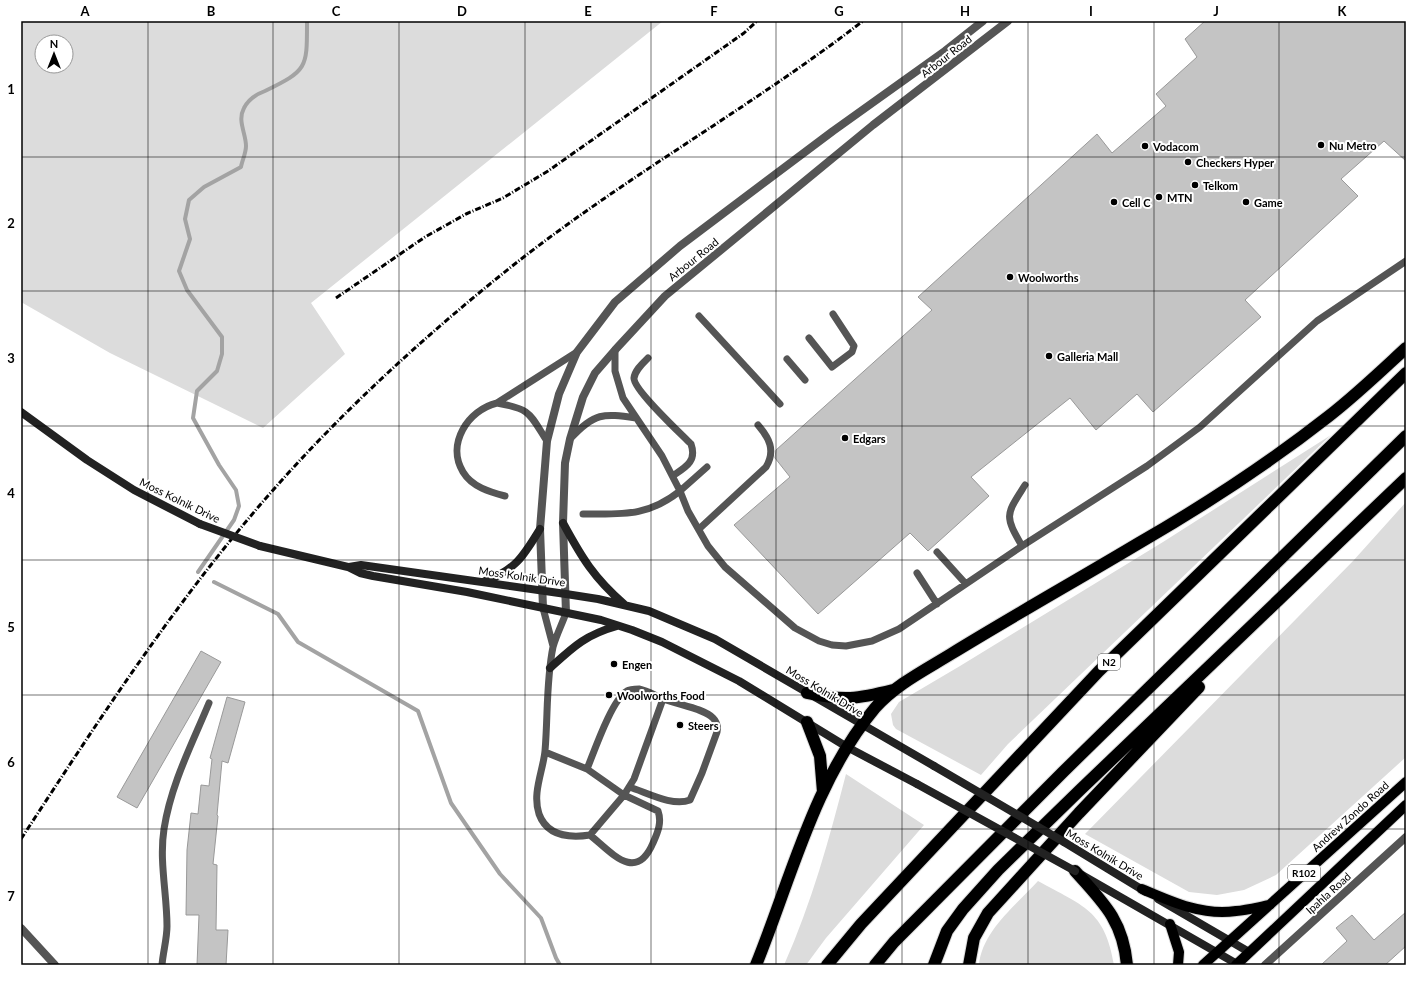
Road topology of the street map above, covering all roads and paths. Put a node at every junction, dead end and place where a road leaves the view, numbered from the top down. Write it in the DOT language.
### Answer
graph roads {
  1 [pos="983,21"];
  2 [pos="1008,21"];
  3 [pos="946,51"];
  4 [pos="954,64"];
  5 [pos="1406,261"];
  6 [pos="833,314"];
  7 [pos="699,316"];
  8 [pos="809,338"];
  9 [pos="1406,348"];
  10 [pos="615,350"];
  11 [pos="577,352"];
  12 [pos="648,358"];
  13 [pos="787,358"];
  14 [pos="1406,373"];
  15 [pos="805,380"];
  16 [pos="497,403"];
  17 [pos="780,404"];
  18 [pos="21,412"];
  19 [pos="636,418"];
  20 [pos="758,425"];
  21 [pos="1406,436"];
  22 [pos="570,439"];
  23 [pos="547,441"];
  24 [pos="707,467"];
  25 [pos="674,475"];
  26 [pos="1406,478"];
  27 [pos="1025,485"];
  28 [pos="680,491"];
  29 [pos="505,496"];
  30 [pos="583,514"];
  31 [pos="563,523"];
  32 [pos="540,529"];
  33 [pos="699,529"];
  34 [pos="1022,546"];
  35 [pos="937,552"];
  36 [pos="348,567"];
  37 [pos="917,573"];
  38 [pos="484,581"];
  39 [pos="966,584"];
  40 [pos="542,590"];
  41 [pos="566,594"];
  42 [pos="1285,596"];
  43 [pos="937,604"];
  44 [pos="626,606"];
  45 [pos="543,608"];
  46 [pos="566,613"];
  47 [pos="617,626"];
  48 [pos="553,646"];
  49 [pos="550,668"];
  50 [pos="894,690"];
  51 [pos="808,694"];
  52 [pos="663,699"];
  53 [pos="209,703"];
  54 [pos="806,722"];
  55 [pos="862,726"];
  56 [pos="847,747"];
  57 [pos="545,752"];
  58 [pos="587,769"];
  59 [pos="1406,782"];
  60 [pos="629,787"];
  61 [pos="823,794"];
  62 [pos="624,795"];
  63 [pos="1406,805"];
  64 [pos="590,835"];
  65 [pos="1406,838"];
  66 [pos="1075,871"];
  67 [pos="1092,884"];
  68 [pos="1142,889"];
  69 [pos="1270,905"];
  70 [pos="1170,924"];
  71 [pos="21,928"];
  72 [pos="1229,940"];
  73 [pos="1216,952"];
  74 [pos="1249,952"];
  75 [pos="55,965"];
  76 [pos="162,965"];
  77 [pos="756,965"];
  78 [pos="827,965"];
  79 [pos="875,965"];
  80 [pos="934,965"];
  81 [pos="969,965"];
  82 [pos="1127,965"];
  83 [pos="1178,965"];
  84 [pos="1203,965"];
  85 [pos="1237,965"];
  86 [pos="1265,965"];
  1 -- 3 [label="street, Arbour Road"];
  2 -- 4 [label="street, Arbour Road"];
  3 -- 4 [label="street"];
  3 -- 11 [label="street, Arbour Road"];
  4 -- 10 [label="street, Arbour Road"];
  5 -- 34 [label="lane"];
  6 -- 8 [label="lane"];
  7 -- 17 [label="lane"];
  9 -- 50 [label="highway"];
  10 -- 19 [label="lane"];
  10 -- 22 [label="street, Arbour Road"];
  11 -- 16 [label="lane"];
  11 -- 23 [label="street, Arbour Road"];
  12 -- 25 [label="lane"];
  13 -- 15 [label="lane"];
  14 -- 78 [label="highway, N2"];
  16 -- 23 [label="lane"];
  16 -- 29 [label="lane"];
  18 -- 36 [label="main road, Moss Kolnik Drive, bridge"];
  19 -- 22 [label="lane"];
  19 -- 25 [label="lane"];
  20 -- 33 [label="lane"];
  21 -- 79 [label="highway"];
  22 -- 31 [label="street, Arbour Road"];
  23 -- 32 [label="street, Arbour Road"];
  24 -- 28 [label="lane"];
  25 -- 28 [label="lane"];
  26 -- 42 [label="highway"];
  27 -- 34 [label="lane"];
  28 -- 30 [label="lane"];
  28 -- 33 [label="lane"];
  31 -- 41 [label="street, Arbour Road"];
  31 -- 44 [label="main road"];
  32 -- 38 [label="main road"];
  32 -- 40 [label="street, Arbour Road"];
  33 -- 43 [label="lane"];
  34 -- 39 [label="lane"];
  35 -- 39 [label="lane"];
  36 -- 38 [label="main road, Moss Kolnik Drive"];
  36 -- 45 [label="main road, Moss Kolnik Drive"];
  37 -- 43 [label="lane"];
  38 -- 40 [label="main road, Moss Kolnik Drive"];
  39 -- 43 [label="lane"];
  40 -- 41 [label="main road, Moss Kolnik Drive"];
  40 -- 45 [label="street, Arbour Road"];
  41 -- 44 [label="main road, Moss Kolnik Drive"];
  41 -- 46 [label="street, Arbour Road"];
  42 -- 80 [label="highway"];
  42 -- 81 [label="highway"];
  44 -- 51 [label="main road, Moss Kolnik Drive"];
  45 -- 46 [label="main road, Moss Kolnik Drive"];
  45 -- 48 [label="lane"];
  46 -- 47 [label="main road, Moss Kolnik Drive"];
  46 -- 48 [label="lane"];
  47 -- 49 [label="main road"];
  47 -- 54 [label="main road, Moss Kolnik Drive"];
  48 -- 49 [label="lane"];
  49 -- 57 [label="lane"];
  50 -- 51 [label="highway"];
  50 -- 55 [label="highway"];
  51 -- 55 [label="main road, Moss Kolnik Drive"];
  52 -- 58 [label="lane"];
  52 -- 60 [label="lane"];
  52 -- 60 [label="lane"];
  53 -- 76 [label="lane"];
  54 -- 56 [label="main road, Moss Kolnik Drive"];
  54 -- 61 [label="highway"];
  55 -- 56 [label="highway"];
  55 -- 68 [label="main road, Moss Kolnik Drive, bridge"];
  56 -- 61 [label="highway"];
  56 -- 66 [label="main road, Moss Kolnik Drive, bridge"];
  57 -- 58 [label="lane"];
  57 -- 64 [label="lane"];
  58 -- 62 [label="lane"];
  59 -- 69 [label="main road, Andrew Zondo Road / R102"];
  60 -- 62 [label="lane"];
  61 -- 77 [label="highway"];
  62 -- 64 [label="lane"];
  62 -- 64 [label="lane"];
  63 -- 74 [label="main road, R102"];
  65 -- 86 [label="street, Ipahla Road"];
  66 -- 67 [label="highway"];
  67 -- 70 [label="main road"];
  67 -- 82 [label="highway"];
  68 -- 69 [label="main road"];
  68 -- 72 [label="main road, Moss Kolnik Drive"];
  69 -- 72 [label="main road, Andrew Zondo Road / R102"];
  70 -- 73 [label="main road"];
  70 -- 83 [label="main road"];
  71 -- 75 [label="street"];
  72 -- 73 [label="main road, Andrew Zondo Road / R102"];
  72 -- 74 [label="main road, Moss Kolnik Drive"];
  73 -- 84 [label="main road, Andrew Zondo Road / R102"];
  73 -- 85 [label="main road"];
  74 -- 85 [label="main road, R102"];
}
